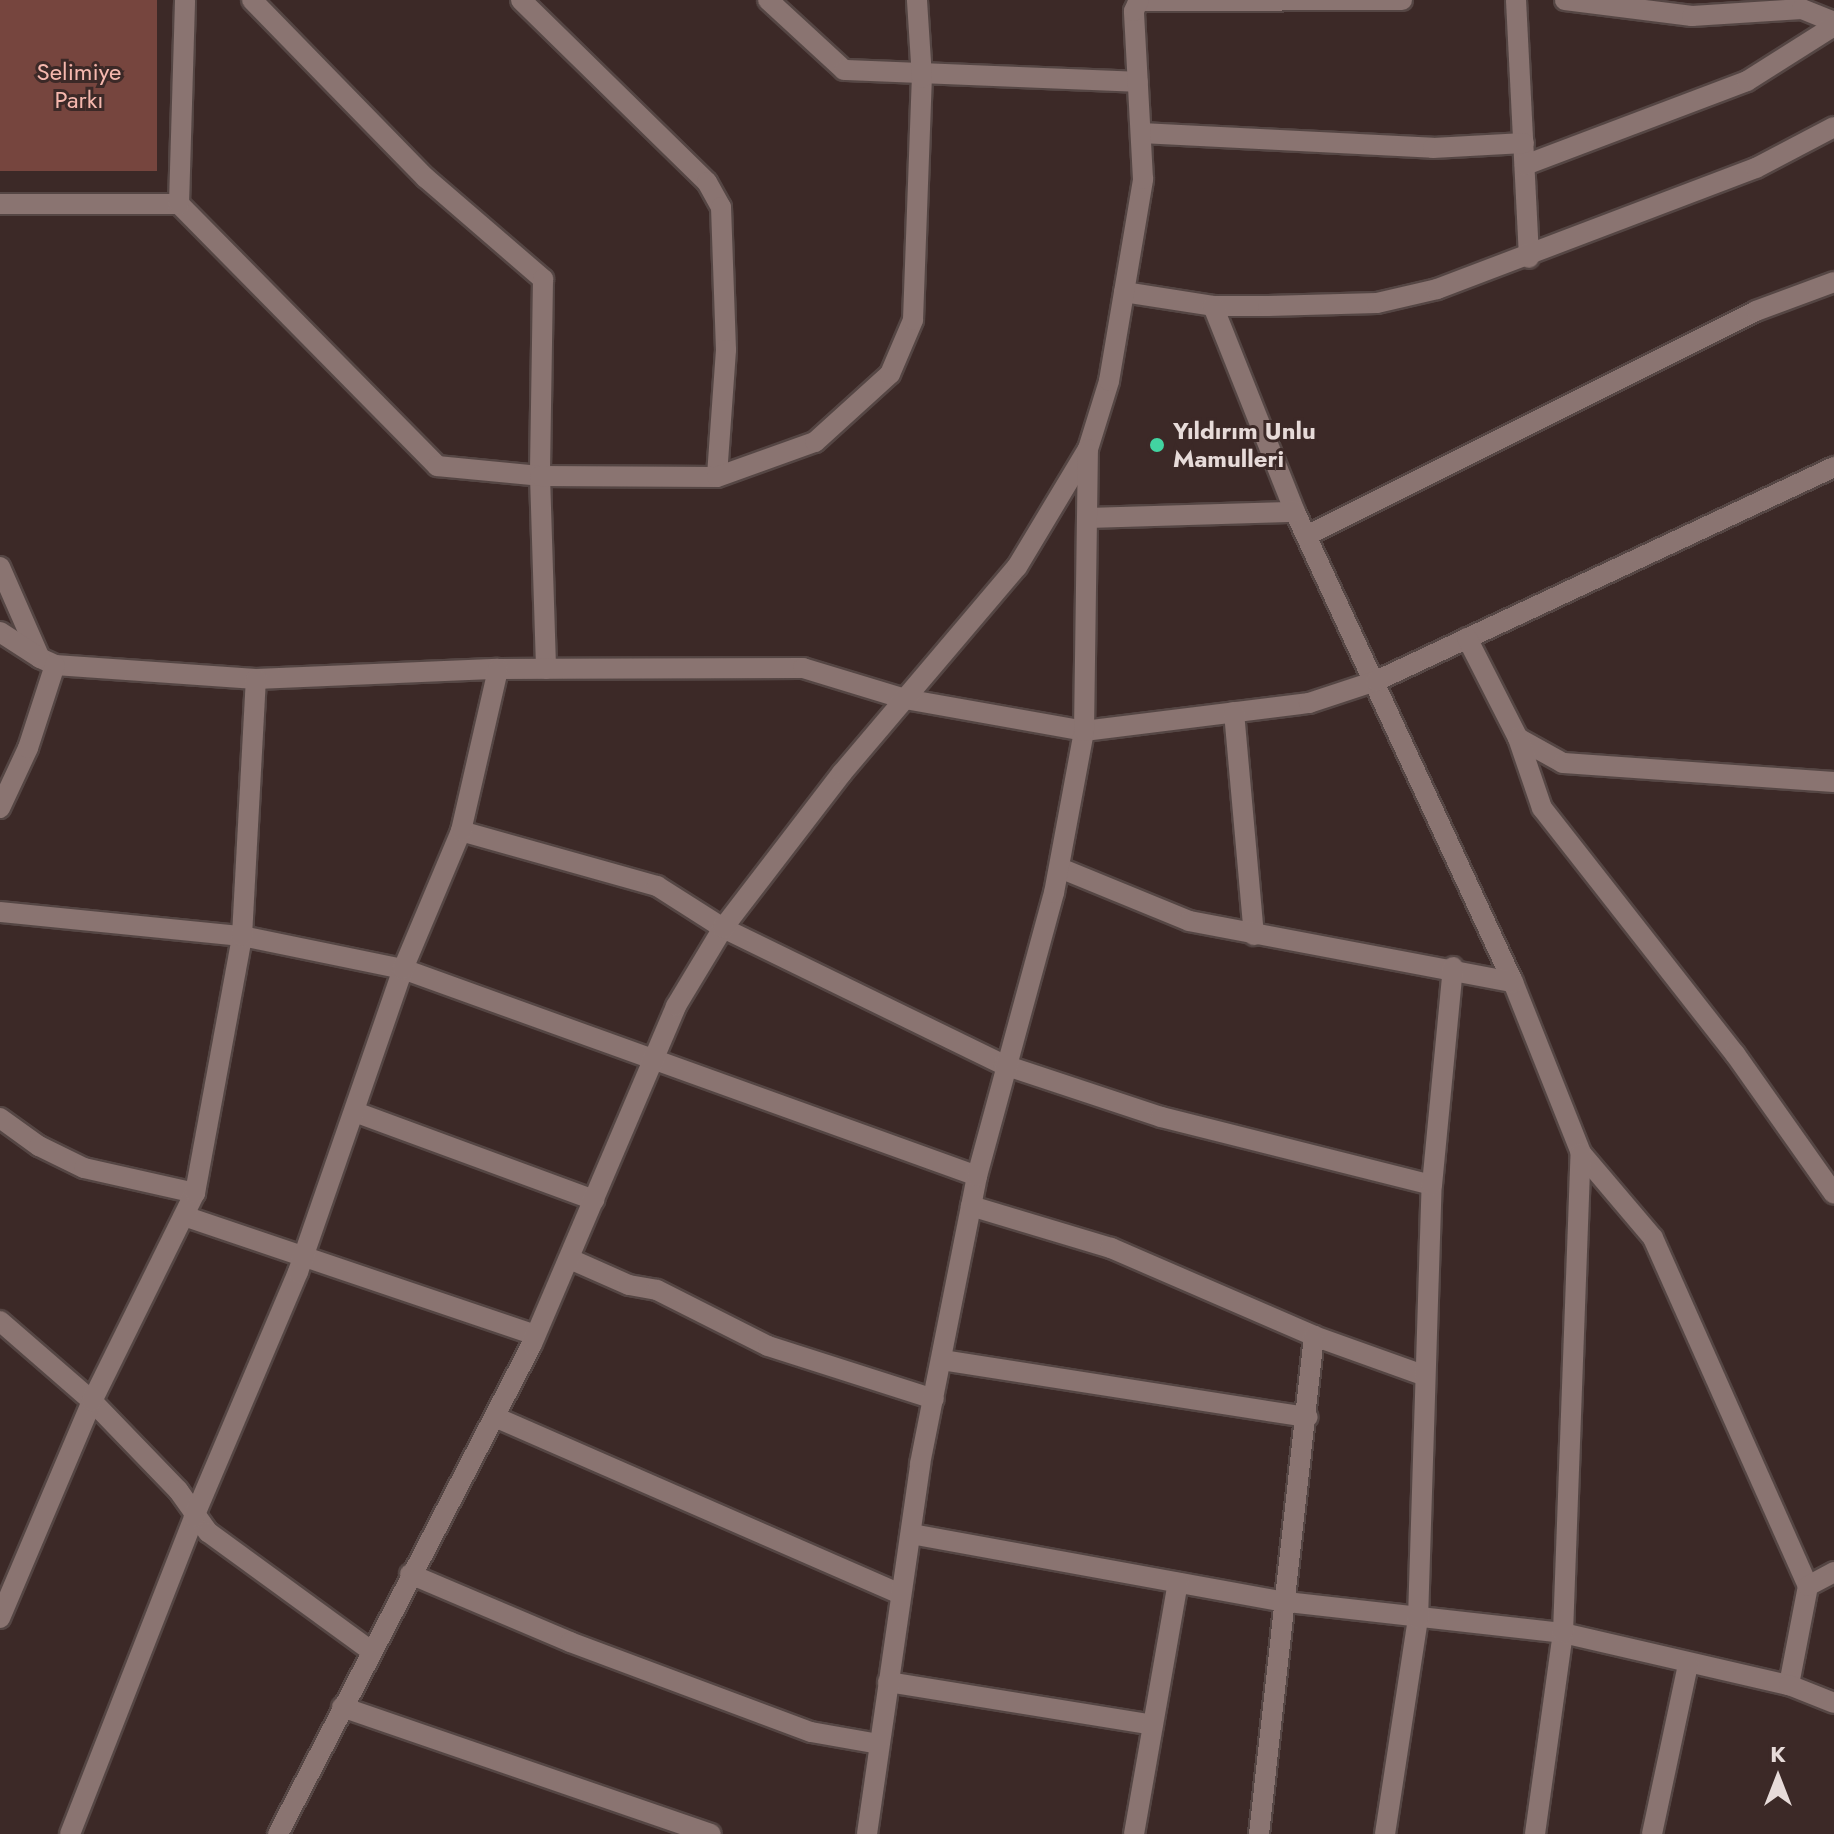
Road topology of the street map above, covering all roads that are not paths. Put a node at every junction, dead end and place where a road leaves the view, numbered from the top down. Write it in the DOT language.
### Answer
graph roads {
  1 [pos="185,0"];
  2 [pos="252,0"];
  3 [pos="521,0"];
  4 [pos="768,0"];
  5 [pos="917,0"];
  6 [pos="1402,0"];
  7 [pos="1516,0"];
  8 [pos="1565,0"];
  9 [pos="1139,1"];
  10 [pos="1352,2"];
  11 [pos="1646,4"];
  12 [pos="1802,5"];
  13 [pos="1834,24"];
  14 [pos="922,78"];
  15 [pos="1138,82"];
  16 [pos="1834,127"];
  17 [pos="1141,133"];
  18 [pos="1524,143"];
  19 [pos="1525,165"];
  20 [pos="0,204"];
  21 [pos="179,204"];
  22 [pos="1529,258"];
  23 [pos="1834,282"];
  24 [pos="1124,292"];
  25 [pos="1213,306"];
  26 [pos="1088,449"];
  27 [pos="1834,467"];
  28 [pos="540,476"];
  29 [pos="717,477"];
  30 [pos="1295,512"];
  31 [pos="1089,518"];
  32 [pos="1306,536"];
  33 [pos="0,567"];
  34 [pos="0,632"];
  35 [pos="1467,638"];
  36 [pos="48,661"];
  37 [pos="498,669"];
  38 [pos="546,669"];
  39 [pos="256,679"];
  40 [pos="1376,681"];
  41 [pos="905,699"];
  42 [pos="1234,712"];
  43 [pos="1084,731"];
  44 [pos="1518,738"];
  45 [pos="1834,782"];
  46 [pos="0,808"];
  47 [pos="461,831"];
  48 [pos="1060,868"];
  49 [pos="0,912"];
  50 [pos="723,928"];
  51 [pos="1254,935"];
  52 [pos="242,936"];
  53 [pos="1453,967"];
  54 [pos="403,969"];
  55 [pos="1513,982"];
  56 [pos="650,1057"];
  57 [pos="1004,1065"];
  58 [pos="355,1112"];
  59 [pos="0,1118"];
  60 [pos="1581,1153"];
  61 [pos="977,1176"];
  62 [pos="1432,1185"];
  63 [pos="195,1193"];
  64 [pos="1834,1194"];
  65 [pos="594,1200"];
  66 [pos="971,1206"];
  67 [pos="184,1216"];
  68 [pos="303,1258"];
  69 [pos="570,1259"];
  70 [pos="0,1321"];
  71 [pos="535,1335"];
  72 [pos="1314,1336"];
  73 [pos="942,1360"];
  74 [pos="1423,1375"];
  75 [pos="934,1399"];
  76 [pos="92,1401"];
  77 [pos="495,1417"];
  78 [pos="1308,1417"];
  79 [pos="194,1517"];
  80 [pos="911,1534"];
  81 [pos="1834,1572"];
  82 [pos="410,1574"];
  83 [pos="1178,1583"];
  84 [pos="1808,1586"];
  85 [pos="900,1594"];
  86 [pos="1287,1602"];
  87 [pos="0,1618"];
  88 [pos="1418,1619"];
  89 [pos="1563,1633"];
  90 [pos="370,1650"];
  91 [pos="1688,1664"];
  92 [pos="888,1682"];
  93 [pos="1789,1685"];
  94 [pos="1834,1703"];
  95 [pos="342,1707"];
  96 [pos="1153,1725"];
  97 [pos="879,1744"];
  98 [pos="648,1825"];
  99 [pos="280,1831"];
  100 [pos="70,1834"];
  101 [pos="302,1834"];
  102 [pos="711,1834"];
  103 [pos="868,1834"];
  104 [pos="1134,1834"];
  105 [pos="1259,1834"];
  106 [pos="1385,1834"];
  107 [pos="1535,1834"];
  108 [pos="1652,1834"];
  1 -- 21 [label="street"];
  2 -- 28 [label="street"];
  3 -- 29 [label="street"];
  4 -- 14 [label="street"];
  5 -- 14 [label="street"];
  6 -- 10 [label="street"];
  7 -- 18 [label="street"];
  8 -- 11 [label="street"];
  9 -- 10 [label="street"];
  9 -- 15 [label="street"];
  11 -- 12 [label="street"];
  12 -- 13 [label="street"];
  13 -- 19 [label="street"];
  14 -- 15 [label="street"];
  14 -- 29 [label="street"];
  15 -- 17 [label="street"];
  16 -- 22 [label="street"];
  17 -- 18 [label="street"];
  17 -- 24 [label="street"];
  18 -- 19 [label="street"];
  19 -- 22 [label="street"];
  20 -- 21 [label="street"];
  21 -- 28 [label="street"];
  22 -- 25 [label="street"];
  23 -- 32 [label="street"];
  24 -- 25 [label="street"];
  24 -- 26 [label="street"];
  25 -- 30 [label="street"];
  26 -- 31 [label="street"];
  26 -- 41 [label="street"];
  27 -- 35 [label="street"];
  28 -- 29 [label="street"];
  28 -- 38 [label="street"];
  30 -- 31 [label="street"];
  30 -- 32 [label="street"];
  31 -- 43 [label="street"];
  32 -- 40 [label="street"];
  33 -- 36 [label="street"];
  34 -- 36 [label="street"];
  35 -- 40 [label="street"];
  35 -- 44 [label="street"];
  36 -- 39 [label="street"];
  36 -- 46 [label="street"];
  37 -- 38 [label="street"];
  37 -- 39 [label="street"];
  37 -- 47 [label="street"];
  38 -- 41 [label="street"];
  39 -- 52 [label="street"];
  40 -- 42 [label="street"];
  40 -- 55 [label="street"];
  41 -- 43 [label="street"];
  41 -- 50 [label="street"];
  42 -- 43 [label="street"];
  42 -- 51 [label="street"];
  43 -- 48 [label="street"];
  44 -- 45 [label="street"];
  44 -- 64 [label="street"];
  47 -- 50 [label="street"];
  47 -- 54 [label="street"];
  48 -- 51 [label="street"];
  48 -- 57 [label="street"];
  49 -- 52 [label="street"];
  50 -- 56 [label="street"];
  50 -- 57 [label="street"];
  51 -- 53 [label="street"];
  52 -- 54 [label="street"];
  52 -- 63 [label="street"];
  53 -- 55 [label="street"];
  53 -- 62 [label="street"];
  54 -- 56 [label="street"];
  54 -- 58 [label="street"];
  55 -- 60 [label="street"];
  56 -- 61 [label="street"];
  56 -- 65 [label="street"];
  57 -- 61 [label="street"];
  57 -- 62 [label="street"];
  58 -- 65 [label="street"];
  58 -- 68 [label="street"];
  59 -- 63 [label="street"];
  60 -- 84 [label="street"];
  60 -- 89 [label="street"];
  61 -- 66 [label="street"];
  62 -- 74 [label="street"];
  63 -- 67 [label="street"];
  65 -- 69 [label="street"];
  66 -- 72 [label="street"];
  66 -- 73 [label="street"];
  67 -- 68 [label="street"];
  67 -- 76 [label="street"];
  68 -- 71 [label="street"];
  68 -- 79 [label="street"];
  69 -- 71 [label="street"];
  69 -- 75 [label="street"];
  70 -- 76 [label="street"];
  71 -- 77 [label="street"];
  72 -- 74 [label="street"];
  72 -- 78 [label="street"];
  73 -- 75 [label="street"];
  73 -- 78 [label="street"];
  74 -- 88 [label="street"];
  75 -- 80 [label="street"];
  76 -- 79 [label="street"];
  76 -- 87 [label="street"];
  77 -- 82 [label="street"];
  77 -- 85 [label="street"];
  78 -- 86 [label="street"];
  79 -- 90 [label="street"];
  79 -- 100 [label="street"];
  80 -- 83 [label="street"];
  80 -- 85 [label="street"];
  81 -- 84 [label="street"];
  82 -- 90 [label="street"];
  82 -- 97 [label="street"];
  83 -- 86 [label="street"];
  83 -- 96 [label="street"];
  84 -- 93 [label="street"];
  85 -- 92 [label="street"];
  86 -- 88 [label="street"];
  86 -- 105 [label="street"];
  88 -- 89 [label="street"];
  88 -- 106 [label="street"];
  89 -- 91 [label="street"];
  89 -- 107 [label="street"];
  90 -- 95 [label="street"];
  91 -- 93 [label="street"];
  91 -- 108 [label="street"];
  92 -- 96 [label="street"];
  92 -- 97 [label="street"];
  93 -- 94 [label="street"];
  95 -- 98 [label="street"];
  95 -- 99 [label="street"];
  96 -- 104 [label="street"];
  97 -- 103 [label="street"];
  98 -- 102 [label="street"];
  99 -- 101 [label="street"];
}
